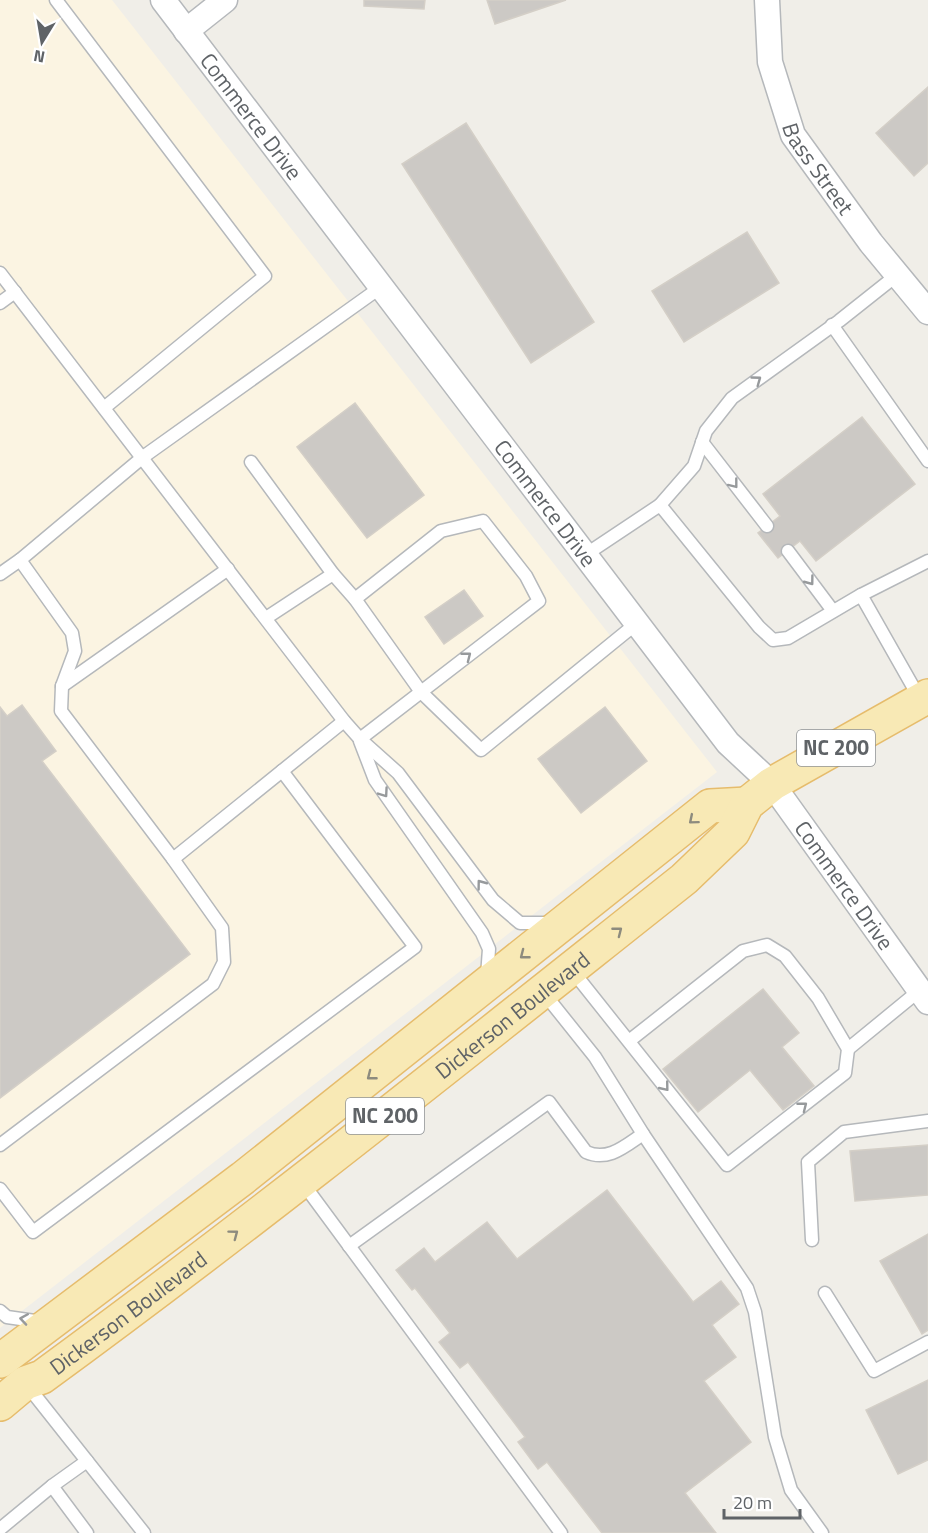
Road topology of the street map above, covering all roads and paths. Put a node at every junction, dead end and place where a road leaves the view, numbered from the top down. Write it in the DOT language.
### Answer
graph roads {
  1 [pos="56,0"];
  2 [pos="163,0"];
  3 [pos="225,0"];
  4 [pos="767,0"];
  5 [pos="186,31"];
  6 [pos="0,273"];
  7 [pos="897,275"];
  8 [pos="381,287"];
  9 [pos="15,292"];
  10 [pos="0,303"];
  11 [pos="928,312"];
  12 [pos="832,325"];
  13 [pos="104,408"];
  14 [pos="702,442"];
  15 [pos="143,457"];
  16 [pos="928,461"];
  17 [pos="251,462"];
  18 [pos="660,504"];
  19 [pos="767,526"];
  20 [pos="788,551"];
  21 [pos="585,555"];
  22 [pos="20,560"];
  23 [pos="928,561"];
  24 [pos="228,569"];
  25 [pos="0,574"];
  26 [pos="333,574"];
  27 [pos="861,594"];
  28 [pos="355,599"];
  29 [pos="833,611"];
  30 [pos="266,618"];
  31 [pos="637,623"];
  32 [pos="62,686"];
  33 [pos="421,692"];
  34 [pos="924,698"];
  35 [pos="344,721"];
  36 [pos="360,740"];
  37 [pos="282,771"];
  38 [pos="772,784"];
  39 [pos="747,804"];
  40 [pos="172,859"];
  41 [pos="565,923"];
  42 [pos="571,969"];
  43 [pos="486,985"];
  44 [pos="542,991"];
  45 [pos="924,996"];
  46 [pos="629,1041"];
  47 [pos="848,1049"];
  48 [pos="928,1121"];
  49 [pos="643,1134"];
  50 [pos="0,1145"];
  51 [pos="302,1181"];
  52 [pos="0,1189"];
  53 [pos="812,1240"];
  54 [pos="349,1246"];
  55 [pos="135,1258"];
  56 [pos="825,1293"];
  57 [pos="0,1311"];
  58 [pos="49,1323"];
  59 [pos="928,1342"];
  60 [pos="0,1361"];
  61 [pos="25,1383"];
  62 [pos="0,1404"];
  63 [pos="87,1461"];
  64 [pos="52,1486"];
  65 [pos="0,1528"];
  66 [pos="87,1533"];
  67 [pos="144,1533"];
  68 [pos="561,1533"];
  69 [pos="822,1533"];
  1 -- 13 [label="lane"];
  2 -- 5 [label="street, Commerce Drive"];
  3 -- 5 [label="street"];
  4 -- 7 [label="street, Bass Street"];
  5 -- 8 [label="street, Commerce Drive"];
  6 -- 9 [label="lane"];
  7 -- 11 [label="street, Bass Street"];
  7 -- 12 [label="lane"];
  8 -- 15 [label="lane"];
  8 -- 21 [label="street, Commerce Drive"];
  9 -- 10 [label="lane"];
  9 -- 13 [label="lane"];
  14 -- 12 [label="lane, one-way"];
  12 -- 16 [label="lane"];
  13 -- 15 [label="lane"];
  14 -- 18 [label="lane"];
  14 -- 19 [label="lane, one-way"];
  15 -- 22 [label="lane"];
  15 -- 24 [label="lane"];
  17 -- 26 [label="lane"];
  18 -- 21 [label="lane"];
  18 -- 29 [label="lane"];
  20 -- 29 [label="lane, one-way"];
  21 -- 31 [label="street, Commerce Drive"];
  22 -- 25 [label="lane"];
  22 -- 32 [label="lane"];
  23 -- 27 [label="lane"];
  24 -- 30 [label="lane"];
  24 -- 32 [label="lane"];
  26 -- 28 [label="lane"];
  26 -- 30 [label="lane"];
  27 -- 29 [label="lane"];
  27 -- 34 [label="lane"];
  28 -- 33 [label="lane"];
  33 -- 28 [label="lane, one-way"];
  30 -- 35 [label="lane"];
  31 -- 33 [label="lane"];
  31 -- 38 [label="street, Commerce Drive"];
  32 -- 40 [label="lane"];
  33 -- 36 [label="lane"];
  34 -- 38 [label="main road, Dickerson Boulevard / NC 200"];
  35 -- 36 [label="lane"];
  35 -- 37 [label="lane"];
  41 -- 36 [label="lane, one-way"];
  36 -- 43 [label="lane, one-way"];
  37 -- 40 [label="lane"];
  37 -- 52 [label="lane"];
  38 -- 39 [label="main road, Dickerson Boulevard / NC 200"];
  38 -- 45 [label="street, Commerce Drive"];
  39 -- 41 [label="main road, Dickerson Boulevard / NC 200, one-way"];
  42 -- 39 [label="main road, Dickerson Boulevard / NC 200, one-way"];
  40 -- 50 [label="lane"];
  41 -- 43 [label="main road, Dickerson Boulevard / NC 200, one-way"];
  42 -- 44 [label="main road, Dickerson Boulevard / NC 200"];
  42 -- 46 [label="lane"];
  43 -- 55 [label="main road, Dickerson Boulevard / NC 200, one-way"];
  44 -- 49 [label="lane"];
  44 -- 51 [label="main road, Dickerson Boulevard / NC 200"];
  45 -- 47 [label="lane"];
  46 -- 47 [label="lane"];
  46 -- 47 [label="lane, one-way"];
  48 -- 53 [label="lane"];
  49 -- 54 [label="lane"];
  49 -- 69 [label="lane"];
  51 -- 54 [label="lane"];
  61 -- 51 [label="main road, Dickerson Boulevard / NC 200, one-way"];
  54 -- 68 [label="lane"];
  55 -- 58 [label="main road, Dickerson Boulevard / NC 200"];
  55 -- 61 [label="main road, NC 200"];
  56 -- 59 [label="lane"];
  58 -- 57 [label="lane, one-way"];
  58 -- 60 [label="main road, Dickerson Boulevard / NC 200"];
  61 -- 62 [label="main road, Dickerson Boulevard / NC 200"];
  61 -- 63 [label="lane"];
  63 -- 64 [label="lane"];
  63 -- 67 [label="lane"];
  64 -- 65 [label="lane"];
  64 -- 66 [label="lane"];
}
